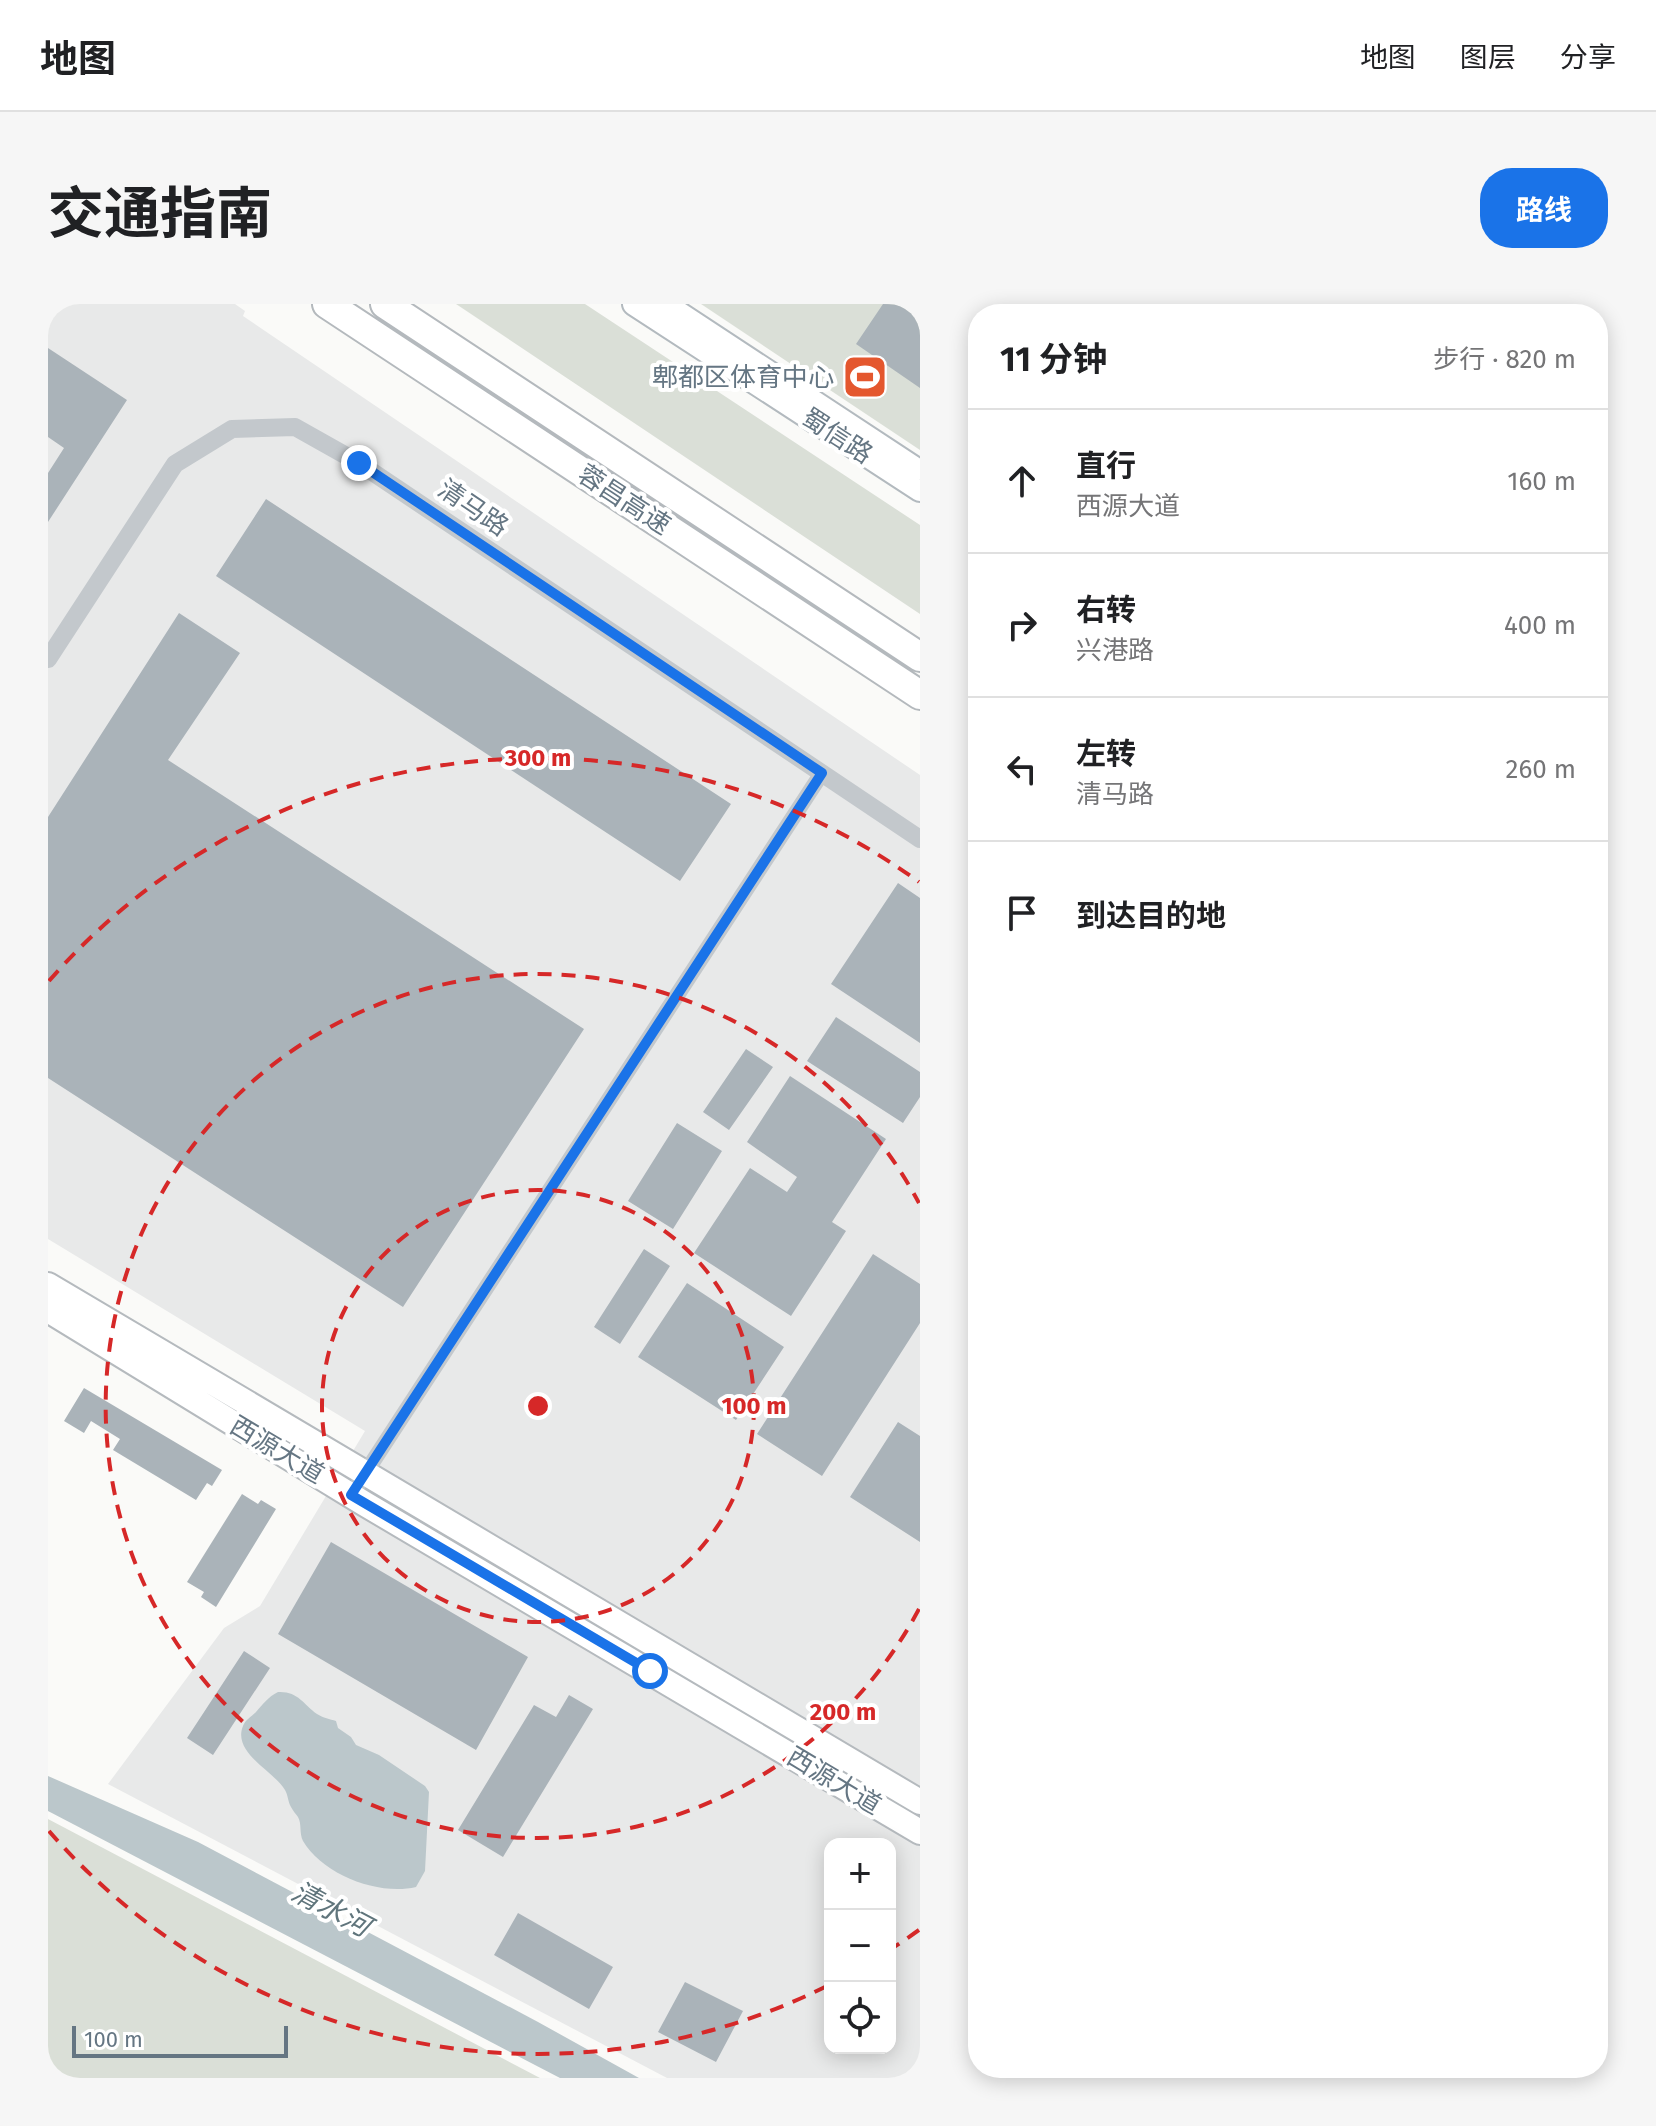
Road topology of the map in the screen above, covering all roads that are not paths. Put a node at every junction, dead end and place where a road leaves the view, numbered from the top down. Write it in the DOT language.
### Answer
graph roads {
  1 [pos="327,304"];
  2 [pos="385,304"];
  3 [pos="634,304"];
  4 [pos="665,304"];
  5 [pos="920,471"];
  6 [pos="920,490"];
  7 [pos="920,657"];
  8 [pos="48,659"];
  9 [pos="920,695"];
  10 [pos="822,773"];
  11 [pos="920,839"];
  12 [pos="48,1285"];
  13 [pos="48,1310"];
  14 [pos="364,1474"];
  15 [pos="351,1495"];
  16 [pos="920,1802"];
  17 [pos="920,1832"];
  1 -- 9 [label="highway, 蓉昌高速"];
  2 -- 7 [label="highway, 蓉昌高速"];
  3 -- 6 [label="main road, 蜀信路"];
  4 -- 5 [label="main road, 蜀信路"];
  8 -- 10 [label="street, 清马路"];
  10 -- 11 [label="street, 清马路"];
  10 -- 14 [label="street"];
  12 -- 14 [label="main road, 西源大道"];
  13 -- 15 [label="main road, 西源大道"];
  14 -- 15 [label="street"];
  14 -- 16 [label="main road, 西源大道"];
  15 -- 17 [label="main road, 西源大道"];
}
